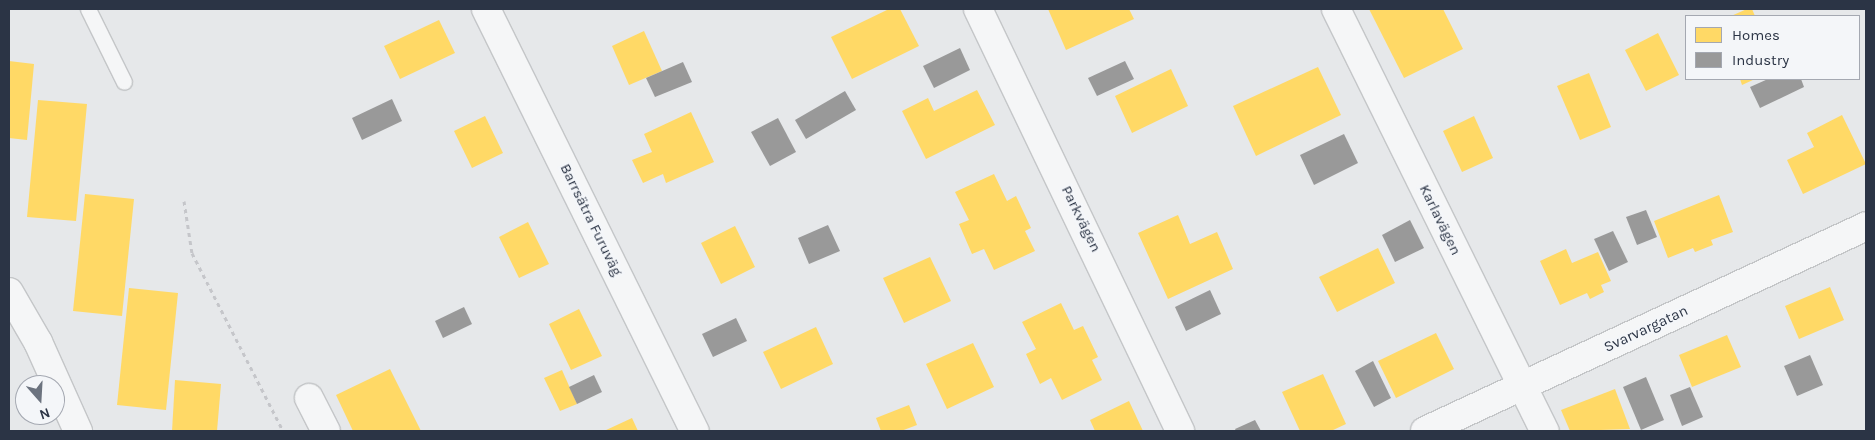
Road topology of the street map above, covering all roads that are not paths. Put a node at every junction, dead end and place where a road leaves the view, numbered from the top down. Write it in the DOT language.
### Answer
graph roads {
  1 [pos="88,9"];
  2 [pos="486,9"];
  3 [pos="978,9"];
  4 [pos="1336,9"];
  5 [pos="124,82"];
  6 [pos="1866,226"];
  7 [pos="9,292"];
  8 [pos="1522,387"];
  9 [pos="309,398"];
  10 [pos="78,431"];
  11 [pos="326,431"];
  12 [pos="695,431"];
  13 [pos="1180,431"];
  14 [pos="1425,431"];
  15 [pos="1545,431"];
  1 -- 5 [label="lane"];
  2 -- 12 [label="street, Barrsätra Furuväg"];
  3 -- 13 [label="street, Parkvägen"];
  4 -- 8 [label="street, Karlavägen"];
  6 -- 8 [label="street, Svarvargatan"];
  7 -- 10 [label="street"];
  8 -- 14 [label="street, Svarvargatan"];
  8 -- 15 [label="street, Karlavägen"];
  9 -- 11 [label="street"];
}
